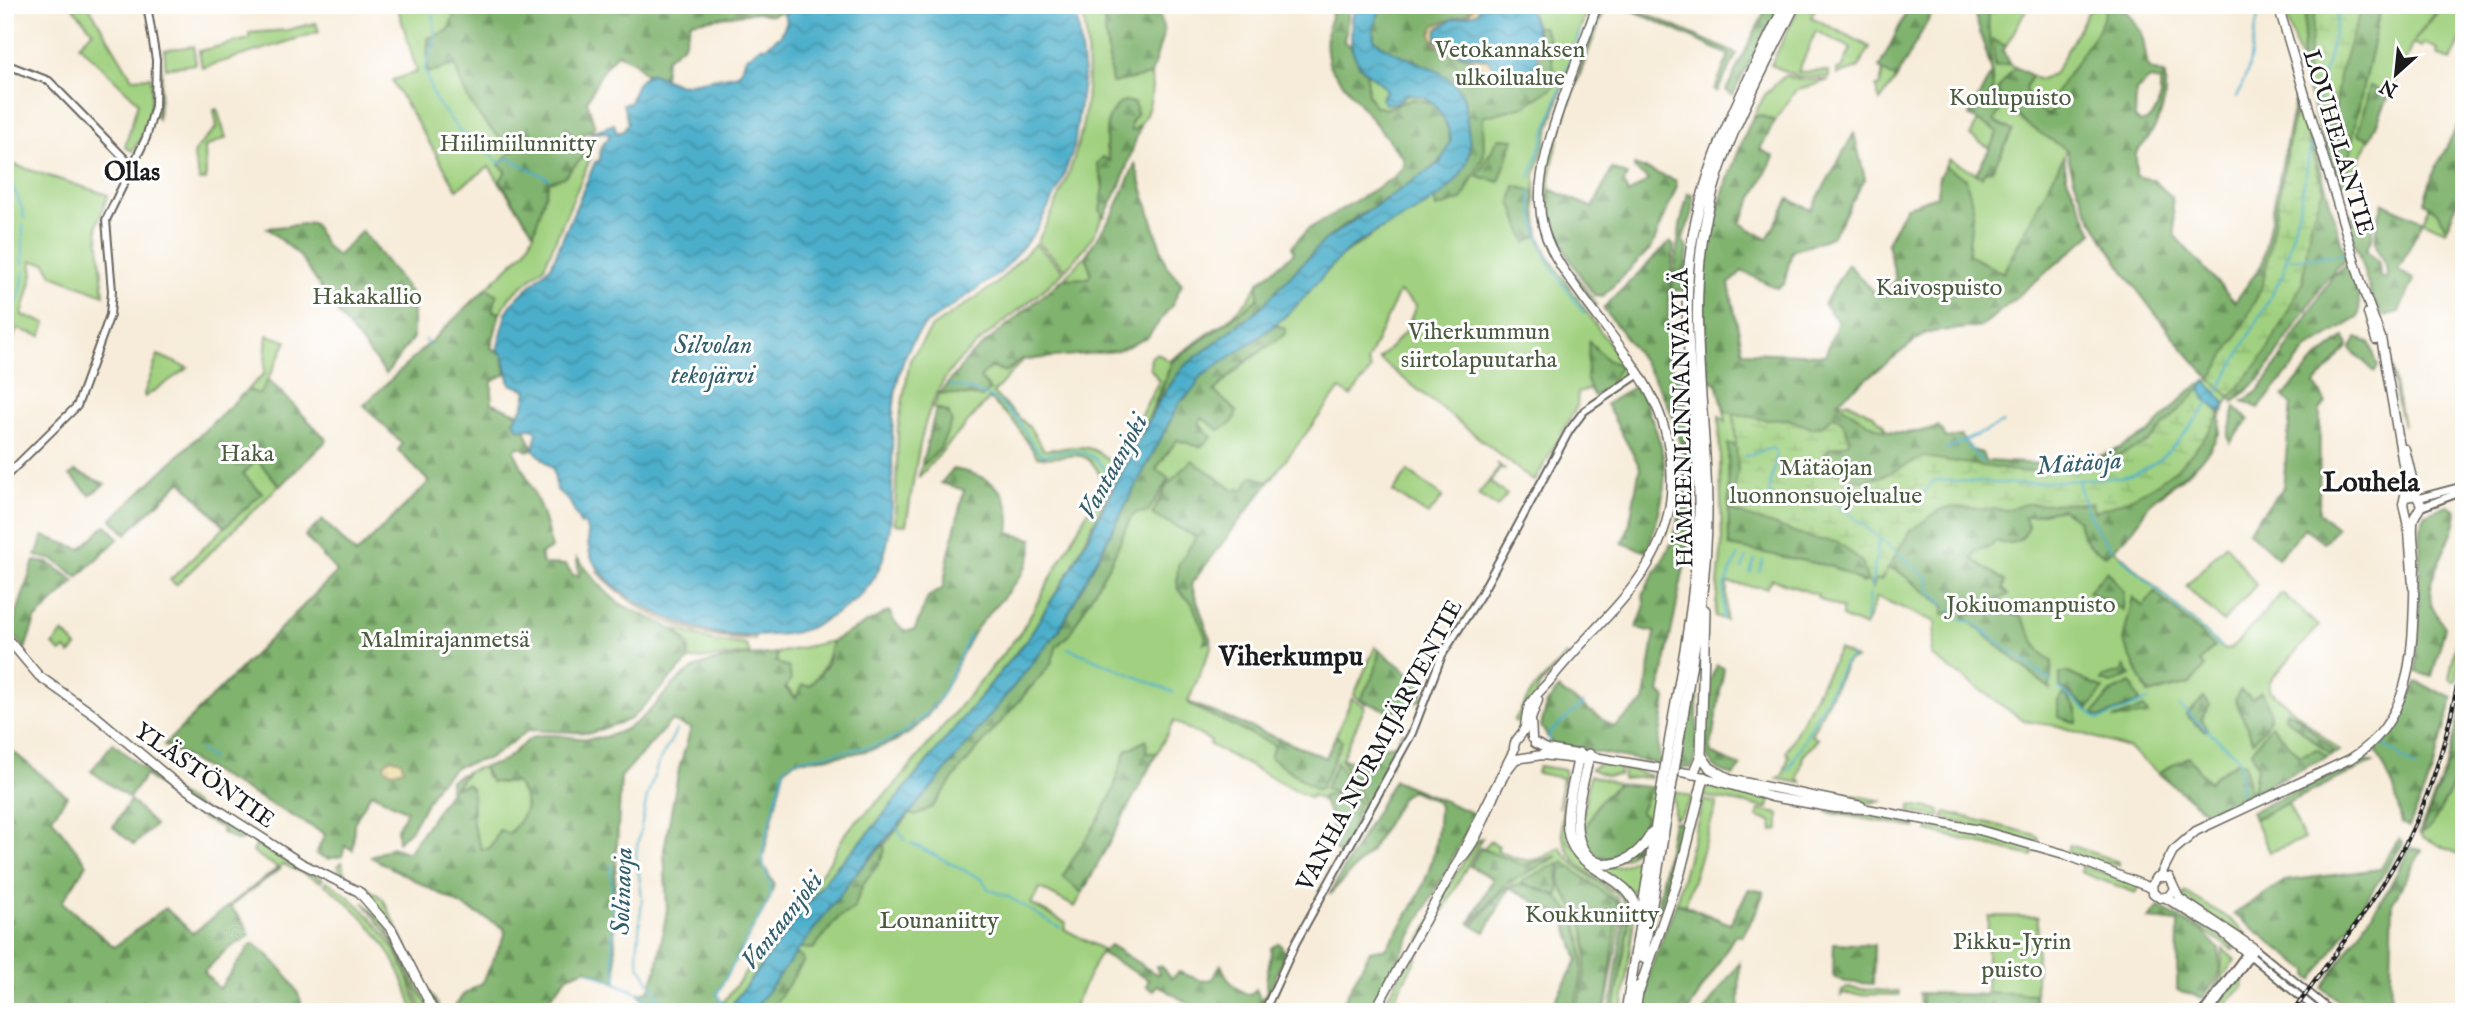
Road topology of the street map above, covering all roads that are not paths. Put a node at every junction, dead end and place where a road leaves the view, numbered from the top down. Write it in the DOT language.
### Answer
graph roads {
  1 [pos="147,5"];
  2 [pos="1597,5"];
  3 [pos="1785,5"];
  4 [pos="1795,5"];
  5 [pos="2278,5"];
  6 [pos="5,64"];
  7 [pos="132,166"];
  8 [pos="1639,374"];
  9 [pos="5,477"];
  10 [pos="2464,485"];
  11 [pos="2464,491"];
  12 [pos="2416,502"];
  13 [pos="2405,510"];
  14 [pos="1706,556"];
  15 [pos="2413,587"];
  16 [pos="5,636"];
  17 [pos="1546,685"];
  18 [pos="1521,736"];
  19 [pos="1533,740"];
  20 [pos="1514,750"];
  21 [pos="1701,755"];
  22 [pos="1526,756"];
  23 [pos="1583,757"];
  24 [pos="1672,757"];
  25 [pos="1693,774"];
  26 [pos="1704,777"];
  27 [pos="1726,777"];
  28 [pos="1666,795"];
  29 [pos="1867,809"];
  30 [pos="1657,817"];
  31 [pos="1457,863"];
  32 [pos="2158,880"];
  33 [pos="2173,890"];
  34 [pos="2166,898"];
  35 [pos="1638,938"];
  36 [pos="2250,952"];
  37 [pos="1639,991"];
  38 [pos="434,1012"];
  39 [pos="1264,1012"];
  40 [pos="1374,1012"];
  41 [pos="1626,1012"];
  42 [pos="1635,1012"];
  43 [pos="2203,1012"];
  44 [pos="2210,1012"];
  45 [pos="2319,1012"];
  46 [pos="2332,1012"];
  1 -- 7 [label="street"];
  2 -- 8 [label="main road"];
  3 -- 24 [label="highway, HÄMEENLINNANVÄYLÄ"];
  4 -- 14 [label="highway, HÄMEENLINNANVÄYLÄ"];
  5 -- 12 [label="main road, LOUHELANTIE"];
  6 -- 7 [label="street"];
  7 -- 9 [label="street"];
  8 -- 17 [label="main road"];
  8 -- 39 [label="street, VANHA NURMIJÄRVENTIE"];
  10 -- 12 [label="street"];
  11 -- 12 [label="street"];
  12 -- 13 [label="main road"];
  12 -- 13 [label="main road, LOUHELANTIE"];
  12 -- 15 [label="main road, LOUHELANTIE"];
  13 -- 15 [label="main road, LOUHELANTIE"];
  14 -- 21 [label="highway"];
  14 -- 24 [label="highway, HÄMEENLINNANVÄYLÄ"];
  15 -- 32 [label="main road, LOUHELANTIE"];
  16 -- 38 [label="main road, YLÄSTÖNTIE"];
  17 -- 18 [label="main road"];
  17 -- 19 [label="main road"];
  18 -- 19 [label="main road"];
  18 -- 20 [label="main road"];
  19 -- 22 [label="main road"];
  19 -- 23 [label="main road"];
  20 -- 22 [label="main road"];
  20 -- 31 [label="main road"];
  21 -- 25 [label="highway"];
  21 -- 27 [label="highway"];
  22 -- 23 [label="main road"];
  22 -- 31 [label="main road"];
  23 -- 25 [label="main road"];
  23 -- 30 [label="highway"];
  23 -- 35 [label="highway"];
  24 -- 28 [label="highway, HÄMEENLINNANVÄYLÄ, bridge"];
  25 -- 26 [label="main road"];
  26 -- 27 [label="main road"];
  26 -- 29 [label="main road"];
  26 -- 37 [label="highway"];
  27 -- 29 [label="main road"];
  28 -- 30 [label="highway, HÄMEENLINNANVÄYLÄ"];
  28 -- 37 [label="highway, HÄMEENLINNANVÄYLÄ"];
  29 -- 32 [label="main road"];
  30 -- 35 [label="highway, HÄMEENLINNANVÄYLÄ"];
  31 -- 40 [label="main road"];
  32 -- 33 [label="main road"];
  32 -- 34 [label="main road"];
  33 -- 34 [label="main road"];
  33 -- 36 [label="main road"];
  34 -- 36 [label="main road"];
  35 -- 41 [label="highway, HÄMEENLINNANVÄYLÄ"];
  36 -- 43 [label="street"];
  36 -- 44 [label="street"];
  36 -- 45 [label="street"];
  36 -- 46 [label="street"];
  37 -- 42 [label="highway, HÄMEENLINNANVÄYLÄ"];
}
